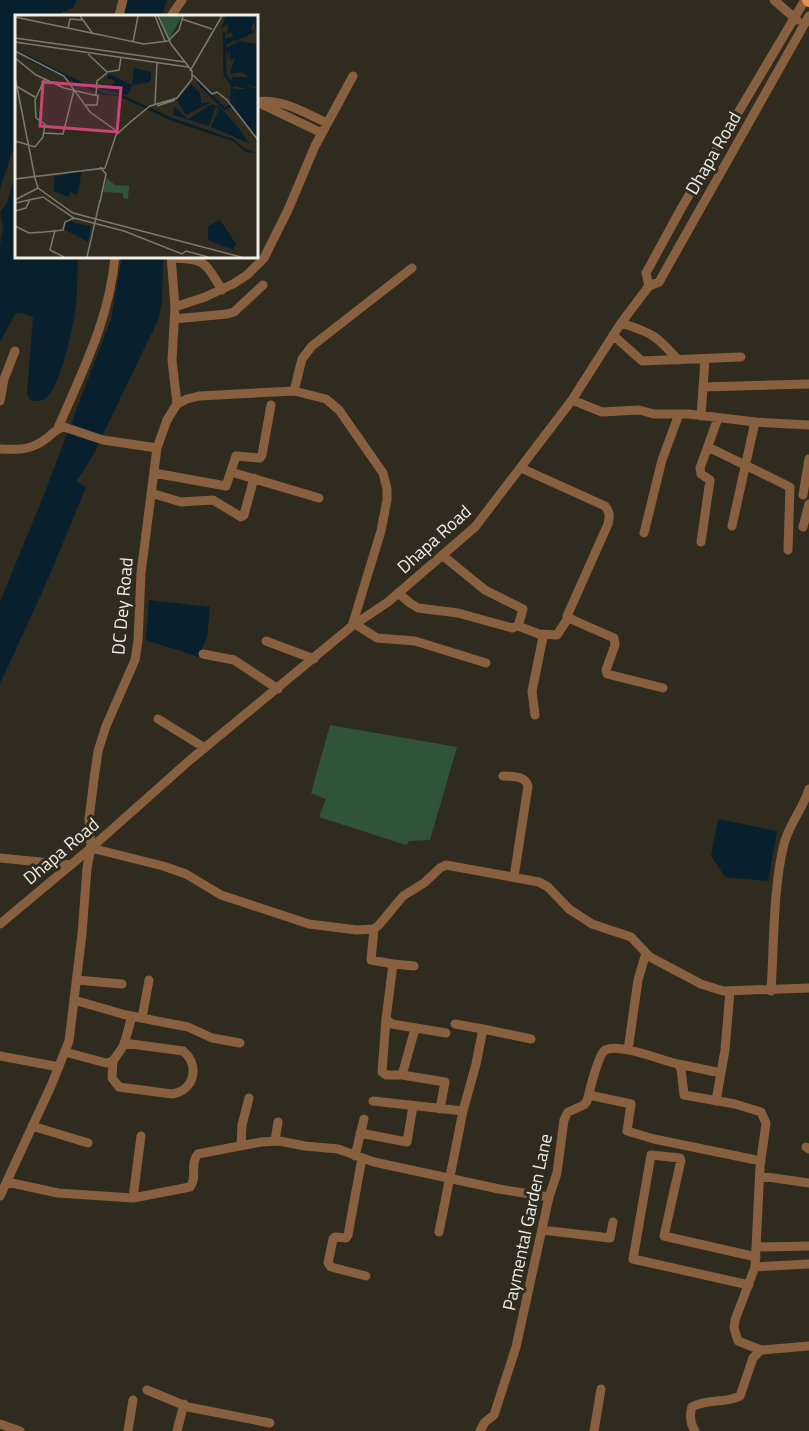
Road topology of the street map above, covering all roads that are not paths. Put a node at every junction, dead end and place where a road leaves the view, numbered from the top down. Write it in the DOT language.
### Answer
graph roads {
  1 [pos="123,0"];
  2 [pos="182,0"];
  3 [pos="774,0"];
  4 [pos="807,0"];
  5 [pos="119,15"];
  6 [pos="172,15"];
  7 [pos="794,17"];
  8 [pos="807,23"];
  9 [pos="353,76"];
  10 [pos="258,102"];
  11 [pos="258,102"];
  12 [pos="327,123"];
  13 [pos="322,133"];
  14 [pos="115,258"];
  15 [pos="171,258"];
  16 [pos="183,258"];
  17 [pos="205,260"];
  18 [pos="412,268"];
  19 [pos="263,285"];
  20 [pos="649,286"];
  21 [pos="222,290"];
  22 [pos="175,307"];
  23 [pos="174,319"];
  24 [pos="621,323"];
  25 [pos="613,335"];
  26 [pos="15,351"];
  27 [pos="741,357"];
  28 [pos="705,359"];
  29 [pos="678,360"];
  30 [pos="809,384"];
  31 [pos="703,387"];
  32 [pos="294,391"];
  33 [pos="572,399"];
  34 [pos="0,401"];
  35 [pos="177,404"];
  36 [pos="271,405"];
  37 [pos="679,414"];
  38 [pos="701,416"];
  39 [pos="718,418"];
  40 [pos="756,422"];
  41 [pos="809,425"];
  42 [pos="61,428"];
  43 [pos="708,447"];
  44 [pos="157,448"];
  45 [pos="0,449"];
  46 [pos="809,462"];
  47 [pos="746,465"];
  48 [pos="521,468"];
  49 [pos="231,472"];
  50 [pos="154,473"];
  51 [pos="254,478"];
  52 [pos="152,493"];
  53 [pos="803,495"];
  54 [pos="319,498"];
  55 [pos="809,504"];
  56 [pos="732,526"];
  57 [pos="803,527"];
  58 [pos="644,533"];
  59 [pos="700,542"];
  60 [pos="788,550"];
  61 [pos="442,555"];
  62 [pos="398,593"];
  63 [pos="568,618"];
  64 [pos="354,625"];
  65 [pos="518,626"];
  66 [pos="539,634"];
  67 [pos="266,641"];
  68 [pos="203,654"];
  69 [pos="314,659"];
  70 [pos="486,663"];
  71 [pos="663,688"];
  72 [pos="278,689"];
  73 [pos="535,715"];
  74 [pos="158,719"];
  75 [pos="205,748"];
  76 [pos="503,776"];
  77 [pos="809,789"];
  78 [pos="92,848"];
  79 [pos="0,858"];
  80 [pos="71,865"];
  81 [pos="514,877"];
  82 [pos="0,924"];
  83 [pos="374,929"];
  84 [pos="646,953"];
  85 [pos="393,964"];
  86 [pos="414,966"];
  87 [pos="149,980"];
  88 [pos="77,981"];
  89 [pos="122,984"];
  90 [pos="809,988"];
  91 [pos="730,991"];
  92 [pos="771,991"];
  93 [pos="74,1000"];
  94 [pos="132,1016"];
  95 [pos="142,1018"];
  96 [pos="386,1019"];
  97 [pos="455,1024"];
  98 [pos="414,1029"];
  99 [pos="483,1029"];
  100 [pos="446,1033"];
  101 [pos="531,1039"];
  102 [pos="124,1042"];
  103 [pos="240,1044"];
  104 [pos="628,1050"];
  105 [pos="65,1052"];
  106 [pos="0,1056"];
  107 [pos="113,1061"];
  108 [pos="678,1064"];
  109 [pos="59,1066"];
  110 [pos="721,1073"];
  111 [pos="402,1075"];
  112 [pos="589,1095"];
  113 [pos="249,1098"];
  114 [pos="372,1101"];
  115 [pos="716,1101"];
  116 [pos="413,1106"];
  117 [pos="440,1109"];
  118 [pos="463,1111"];
  119 [pos="364,1119"];
  120 [pos="278,1122"];
  121 [pos="32,1126"];
  122 [pos="360,1133"];
  123 [pos="141,1136"];
  124 [pos="275,1141"];
  125 [pos="88,1143"];
  126 [pos="241,1146"];
  127 [pos="358,1157"];
  128 [pos="761,1161"];
  129 [pos="759,1176"];
  130 [pos="450,1178"];
  131 [pos="7,1182"];
  132 [pos="809,1182"];
  133 [pos="0,1196"];
  134 [pos="549,1197"];
  135 [pos="133,1198"];
  136 [pos="613,1222"];
  137 [pos="542,1230"];
  138 [pos="439,1232"];
  139 [pos="809,1246"];
  140 [pos="756,1252"];
  141 [pos="809,1264"];
  142 [pos="755,1268"];
  143 [pos="366,1276"];
  144 [pos="749,1285"];
  145 [pos="809,1346"];
  146 [pos="761,1350"];
  147 [pos="601,1389"];
  148 [pos="147,1390"];
  149 [pos="134,1400"];
  150 [pos="184,1404"];
  151 [pos="270,1423"];
  152 [pos="0,1424"];
  153 [pos="20,1431"];
  154 [pos="128,1431"];
  155 [pos="177,1431"];
  156 [pos="480,1431"];
  157 [pos="594,1431"];
  158 [pos="694,1431"];
  1 -- 5 [label="street"];
  2 -- 6 [label="street"];
  3 -- 7 [label="street"];
  4 -- 7 [label="street"];
  7 -- 8 [label="street"];
  7 -- 20 [label="street"];
  8 -- 20 [label="street, Dhapa Road"];
  9 -- 12 [label="street"];
  10 -- 12 [label="street"];
  11 -- 13 [label="street"];
  12 -- 13 [label="street"];
  13 -- 21 [label="street"];
  14 -- 42 [label="street"];
  15 -- 22 [label="street"];
  16 -- 17 [label="street"];
  17 -- 21 [label="street"];
  18 -- 32 [label="street"];
  19 -- 23 [label="street"];
  20 -- 24 [label="street, Dhapa Road"];
  21 -- 22 [label="street"];
  22 -- 23 [label="street"];
  23 -- 35 [label="street"];
  24 -- 25 [label="street, Dhapa Road"];
  24 -- 29 [label="street"];
  25 -- 29 [label="street"];
  25 -- 33 [label="street, Dhapa Road"];
  26 -- 34 [label="street"];
  27 -- 28 [label="street"];
  28 -- 29 [label="street"];
  28 -- 31 [label="street"];
  30 -- 31 [label="street"];
  31 -- 38 [label="street"];
  32 -- 35 [label="street"];
  32 -- 64 [label="street"];
  33 -- 37 [label="street"];
  33 -- 48 [label="street, Dhapa Road"];
  35 -- 44 [label="street, DC Dey Road"];
  36 -- 49 [label="street"];
  37 -- 38 [label="street"];
  37 -- 58 [label="street"];
  38 -- 39 [label="street"];
  39 -- 40 [label="street"];
  39 -- 43 [label="street"];
  40 -- 41 [label="street"];
  40 -- 47 [label="street"];
  42 -- 44 [label="street"];
  42 -- 45 [label="street"];
  43 -- 47 [label="street"];
  43 -- 59 [label="street"];
  44 -- 50 [label="street, DC Dey Road"];
  46 -- 53 [label="street"];
  47 -- 56 [label="street"];
  47 -- 60 [label="street"];
  48 -- 61 [label="street, Dhapa Road"];
  48 -- 63 [label="street"];
  49 -- 50 [label="street"];
  49 -- 51 [label="street"];
  50 -- 52 [label="street, DC Dey Road"];
  51 -- 52 [label="street"];
  51 -- 54 [label="street"];
  52 -- 78 [label="street, DC Dey Road"];
  55 -- 57 [label="street"];
  61 -- 62 [label="street, Dhapa Road"];
  61 -- 65 [label="street"];
  62 -- 64 [label="street, Dhapa Road"];
  62 -- 65 [label="street"];
  63 -- 66 [label="street"];
  63 -- 71 [label="street"];
  64 -- 69 [label="street, Dhapa Road"];
  64 -- 70 [label="street"];
  65 -- 66 [label="street"];
  66 -- 73 [label="street"];
  67 -- 69 [label="street"];
  68 -- 72 [label="street"];
  69 -- 72 [label="street, Dhapa Road"];
  72 -- 75 [label="street, Dhapa Road"];
  74 -- 75 [label="street"];
  75 -- 78 [label="street, Dhapa Road"];
  76 -- 81 [label="street"];
  77 -- 92 [label="street"];
  78 -- 80 [label="street, Dhapa Road"];
  78 -- 83 [label="street"];
  78 -- 88 [label="street, DC Dey Road"];
  79 -- 80 [label="street"];
  80 -- 82 [label="street, Dhapa Road"];
  81 -- 83 [label="street"];
  81 -- 84 [label="street"];
  83 -- 85 [label="street"];
  84 -- 91 [label="street"];
  84 -- 104 [label="street"];
  85 -- 86 [label="street"];
  85 -- 96 [label="street"];
  87 -- 95 [label="street"];
  88 -- 89 [label="street"];
  88 -- 93 [label="street, DC Dey Road"];
  90 -- 92 [label="street"];
  91 -- 92 [label="street"];
  91 -- 110 [label="street"];
  93 -- 94 [label="street"];
  93 -- 105 [label="street, DC Dey Road"];
  94 -- 95 [label="street"];
  94 -- 102 [label="street"];
  95 -- 103 [label="street"];
  96 -- 98 [label="street"];
  96 -- 111 [label="street"];
  97 -- 99 [label="street"];
  98 -- 100 [label="street"];
  98 -- 111 [label="street"];
  99 -- 101 [label="street"];
  99 -- 118 [label="street"];
  102 -- 107 [label="street"];
  102 -- 107 [label="street"];
  104 -- 108 [label="street"];
  104 -- 112 [label="street"];
  105 -- 107 [label="street"];
  105 -- 109 [label="street, DC Dey Road"];
  106 -- 109 [label="street"];
  108 -- 110 [label="street"];
  108 -- 115 [label="street"];
  109 -- 121 [label="street, DC Dey Road"];
  110 -- 115 [label="street"];
  111 -- 117 [label="street"];
  112 -- 128 [label="street"];
  112 -- 134 [label="street, Paymental Garden Lane"];
  113 -- 126 [label="street"];
  114 -- 116 [label="street"];
  115 -- 128 [label="street"];
  116 -- 117 [label="street"];
  116 -- 122 [label="street"];
  117 -- 118 [label="street"];
  118 -- 130 [label="street"];
  119 -- 122 [label="street"];
  120 -- 124 [label="street"];
  121 -- 125 [label="street"];
  121 -- 131 [label="street, DC Dey Road"];
  122 -- 127 [label="street"];
  123 -- 135 [label="street"];
  124 -- 126 [label="street"];
  124 -- 127 [label="street"];
  126 -- 135 [label="street"];
  127 -- 130 [label="street"];
  127 -- 143 [label="street"];
  128 -- 129 [label="street"];
  129 -- 132 [label="street"];
  129 -- 140 [label="street"];
  130 -- 134 [label="street"];
  130 -- 138 [label="street"];
  131 -- 133 [label="street, DC Dey Road"];
  131 -- 135 [label="street"];
  134 -- 137 [label="street, Paymental Garden Lane"];
  136 -- 137 [label="street"];
  137 -- 156 [label="street, Paymental Garden Lane"];
  139 -- 140 [label="street"];
  140 -- 142 [label="street"];
  140 -- 144 [label="street"];
  141 -- 142 [label="street"];
  142 -- 144 [label="street"];
  144 -- 146 [label="street"];
  145 -- 146 [label="street"];
  146 -- 158 [label="street"];
  147 -- 157 [label="street"];
  148 -- 150 [label="street"];
  149 -- 154 [label="street"];
  150 -- 151 [label="street"];
  150 -- 155 [label="street"];
  152 -- 153 [label="street"];
}
